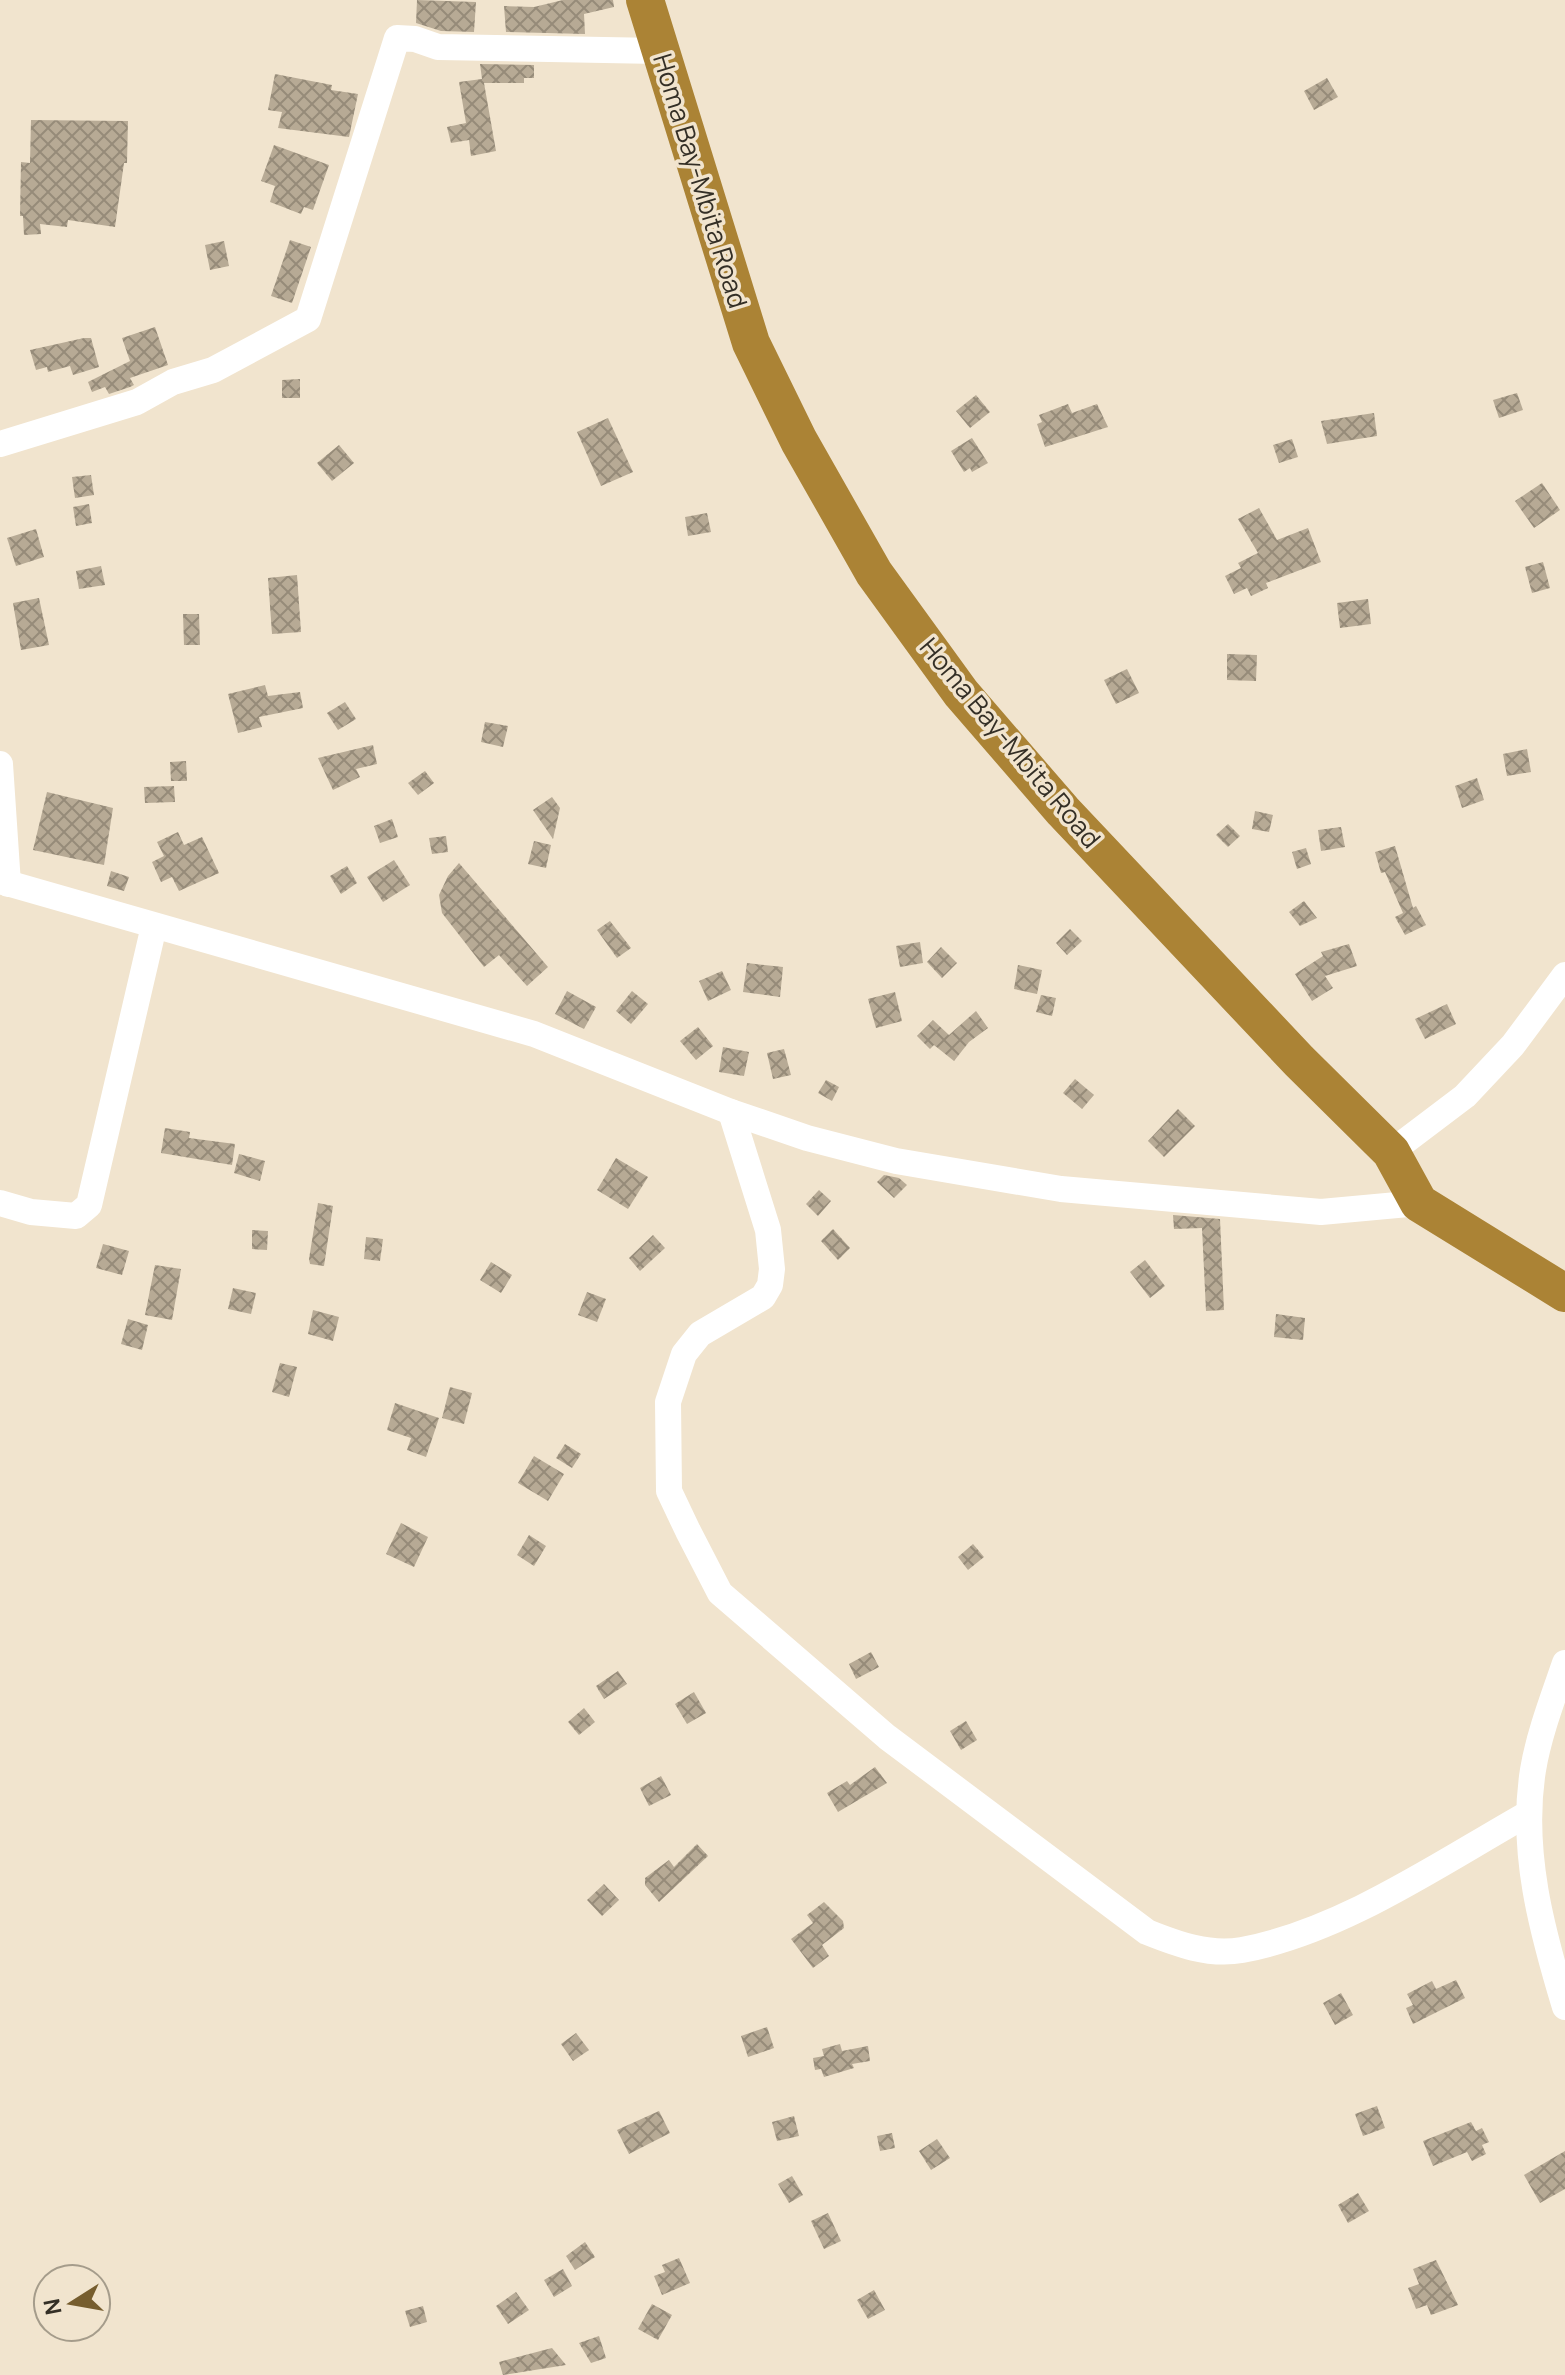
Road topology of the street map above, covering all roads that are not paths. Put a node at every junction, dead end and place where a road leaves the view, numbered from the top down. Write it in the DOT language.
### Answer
graph roads {
  1 [pos="645,0"];
  2 [pos="659,51"];
  3 [pos="0,444"];
  4 [pos="0,764"];
  5 [pos="4,882"];
  6 [pos="154,926"];
  7 [pos="1565,975"];
  8 [pos="731,1112"];
  9 [pos="1391,1152"];
  10 [pos="0,1203"];
  11 [pos="1419,1203"];
  12 [pos="1565,1293"];
  13 [pos="1565,1663"];
  14 [pos="1529,1813"];
  15 [pos="1565,2007"];
  1 -- 2 [label="highway, Homa Bay-Mbita Road"];
  2 -- 3 [label="street"];
  2 -- 9 [label="highway, Homa Bay-Mbita Road"];
  4 -- 5 [label="street"];
  5 -- 6 [label="street"];
  6 -- 8 [label="street"];
  6 -- 10 [label="street"];
  7 -- 9 [label="street"];
  8 -- 11 [label="street"];
  8 -- 14 [label="street"];
  9 -- 11 [label="highway, Homa Bay-Mbita Road"];
  11 -- 12 [label="highway, Homa Bay-Mbita Road"];
  13 -- 14 [label="street"];
  14 -- 15 [label="street"];
}
